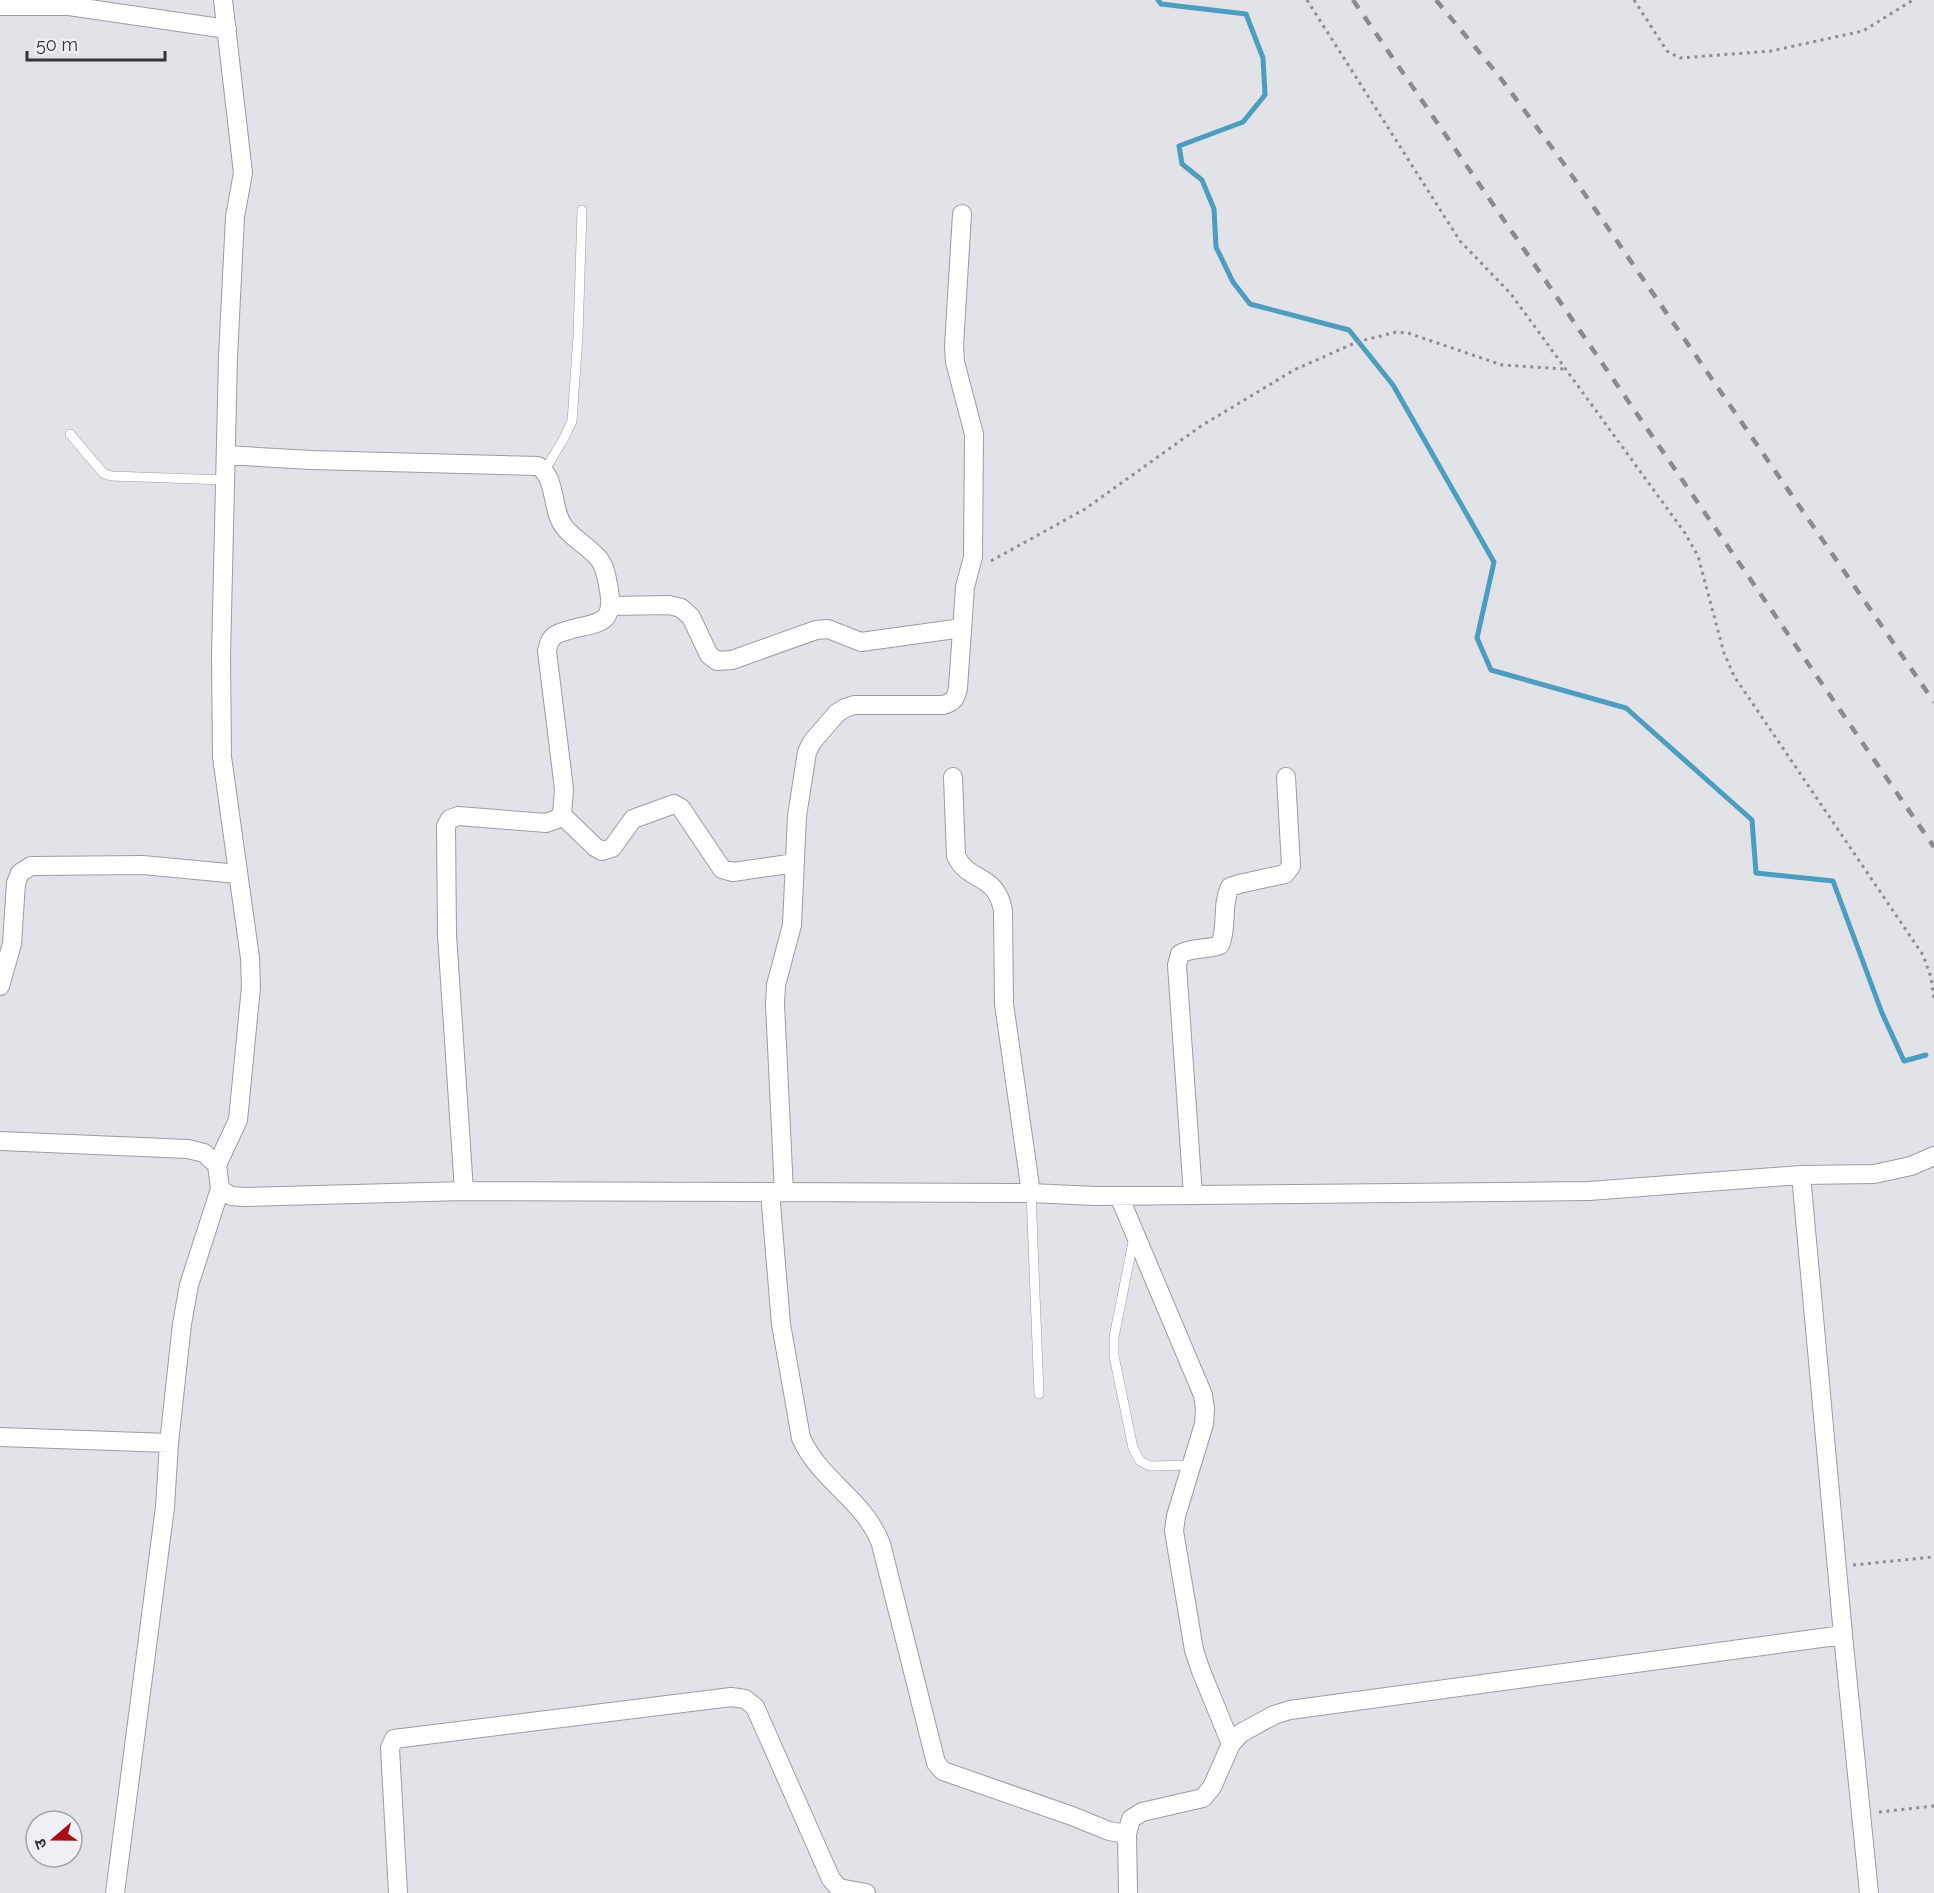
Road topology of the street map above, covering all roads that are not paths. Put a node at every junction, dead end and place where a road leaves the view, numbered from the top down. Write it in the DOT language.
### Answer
graph roads {
  1 [pos="223,0"];
  2 [pos="0,6"];
  3 [pos="227,29"];
  4 [pos="582,210"];
  5 [pos="962,214"];
  6 [pos="70,434"];
  7 [pos="226,455"];
  8 [pos="544,470"];
  9 [pos="225,480"];
  10 [pos="612,606"];
  11 [pos="962,628"];
  12 [pos="953,777"];
  13 [pos="1287,777"];
  14 [pos="562,815"];
  15 [pos="795,863"];
  16 [pos="238,874"];
  17 [pos="0,986"];
  18 [pos="0,1141"];
  19 [pos="1934,1156"];
  20 [pos="217,1165"];
  21 [pos="1801,1175"];
  22 [pos="220,1189"];
  23 [pos="464,1191"];
  24 [pos="777,1192"];
  25 [pos="1031,1193"];
  26 [pos="1193,1195"];
  27 [pos="1119,1196"];
  28 [pos="1135,1232"];
  29 [pos="1039,1394"];
  30 [pos="0,1437"];
  31 [pos="169,1443"];
  32 [pos="1192,1465"];
  33 [pos="1843,1635"];
  34 [pos="1231,1744"];
  35 [pos="1127,1834"];
  36 [pos="115,1893"];
  37 [pos="398,1893"];
  38 [pos="866,1893"];
  39 [pos="1128,1893"];
  40 [pos="1869,1893"];
  1 -- 3 [label="street"];
  2 -- 3 [label="street"];
  3 -- 7 [label="street"];
  4 -- 8 [label="lane"];
  5 -- 11 [label="street"];
  6 -- 9 [label="lane"];
  7 -- 8 [label="street"];
  7 -- 9 [label="street"];
  8 -- 10 [label="street"];
  9 -- 16 [label="street"];
  10 -- 11 [label="street"];
  10 -- 14 [label="street"];
  11 -- 15 [label="street"];
  12 -- 25 [label="street"];
  13 -- 26 [label="street"];
  14 -- 15 [label="street"];
  14 -- 23 [label="street"];
  15 -- 24 [label="street"];
  16 -- 17 [label="street"];
  16 -- 20 [label="street"];
  18 -- 20 [label="street"];
  19 -- 21 [label="street"];
  20 -- 22 [label="street"];
  21 -- 26 [label="street"];
  21 -- 33 [label="street"];
  22 -- 23 [label="street"];
  22 -- 31 [label="street"];
  23 -- 24 [label="street"];
  24 -- 25 [label="street"];
  24 -- 35 [label="street"];
  25 -- 27 [label="street"];
  25 -- 29 [label="lane"];
  26 -- 27 [label="street"];
  27 -- 28 [label="street"];
  28 -- 32 [label="street"];
  28 -- 32 [label="lane"];
  30 -- 31 [label="street"];
  31 -- 36 [label="street"];
  32 -- 34 [label="street"];
  33 -- 34 [label="street"];
  33 -- 40 [label="street"];
  34 -- 35 [label="street"];
  35 -- 39 [label="street"];
  37 -- 38 [label="street"];
}
